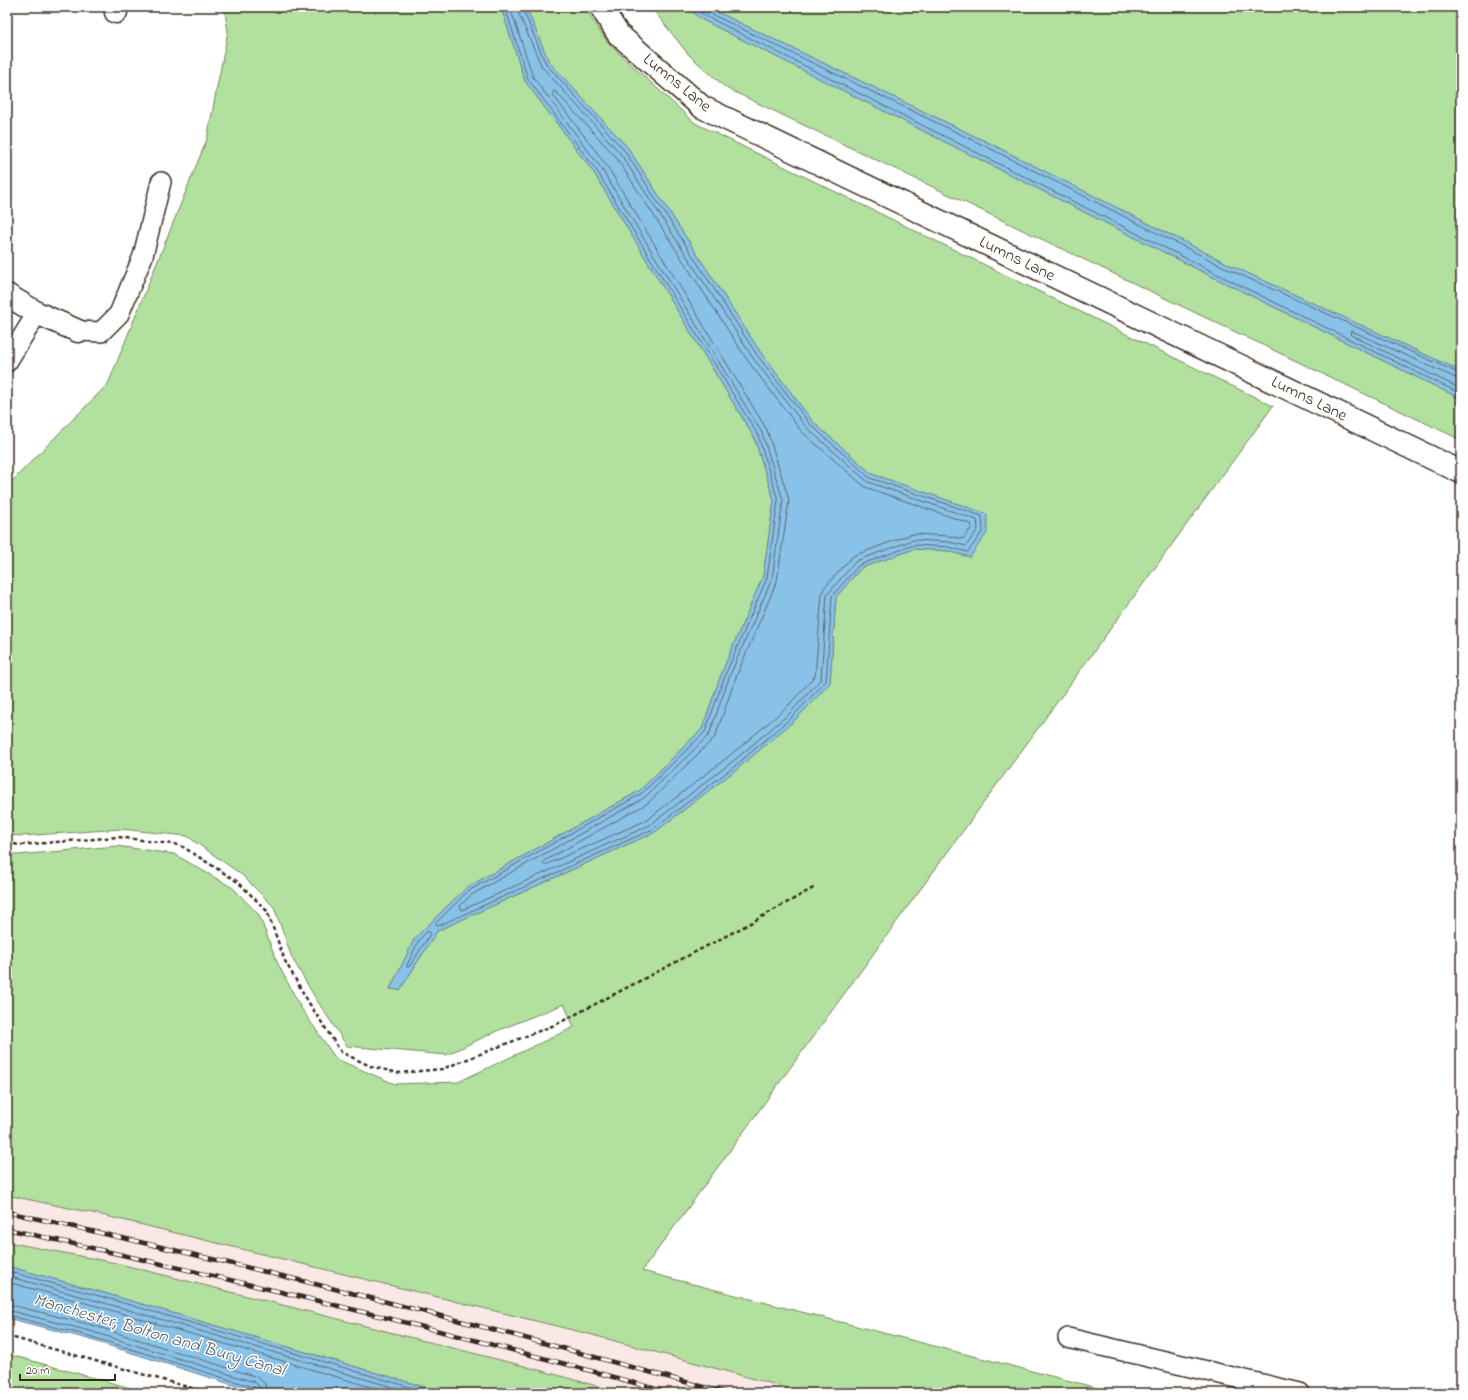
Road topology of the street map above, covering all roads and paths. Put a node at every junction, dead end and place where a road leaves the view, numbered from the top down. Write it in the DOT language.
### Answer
graph roads {
  1 [pos="601,7"];
  2 [pos="161,182"];
  3 [pos="7,295"];
  4 [pos="37,313"];
  5 [pos="78,332"];
  6 [pos="7,362"];
  7 [pos="1461,472"];
  8 [pos="7,843"];
  9 [pos="815,887"];
  10 [pos="7,1336"];
  11 [pos="1068,1338"];
  12 [pos="209,1393"];
  13 [pos="1300,1393"];
  1 -- 7 [label="street, Lumns Lane"];
  2 -- 5 [label="lane"];
  3 -- 4 [label="street"];
  4 -- 5 [label="street"];
  4 -- 6 [label="lane"];
  8 -- 9 [label="path"];
  10 -- 12 [label="path"];
  11 -- 13 [label="lane"];
}
